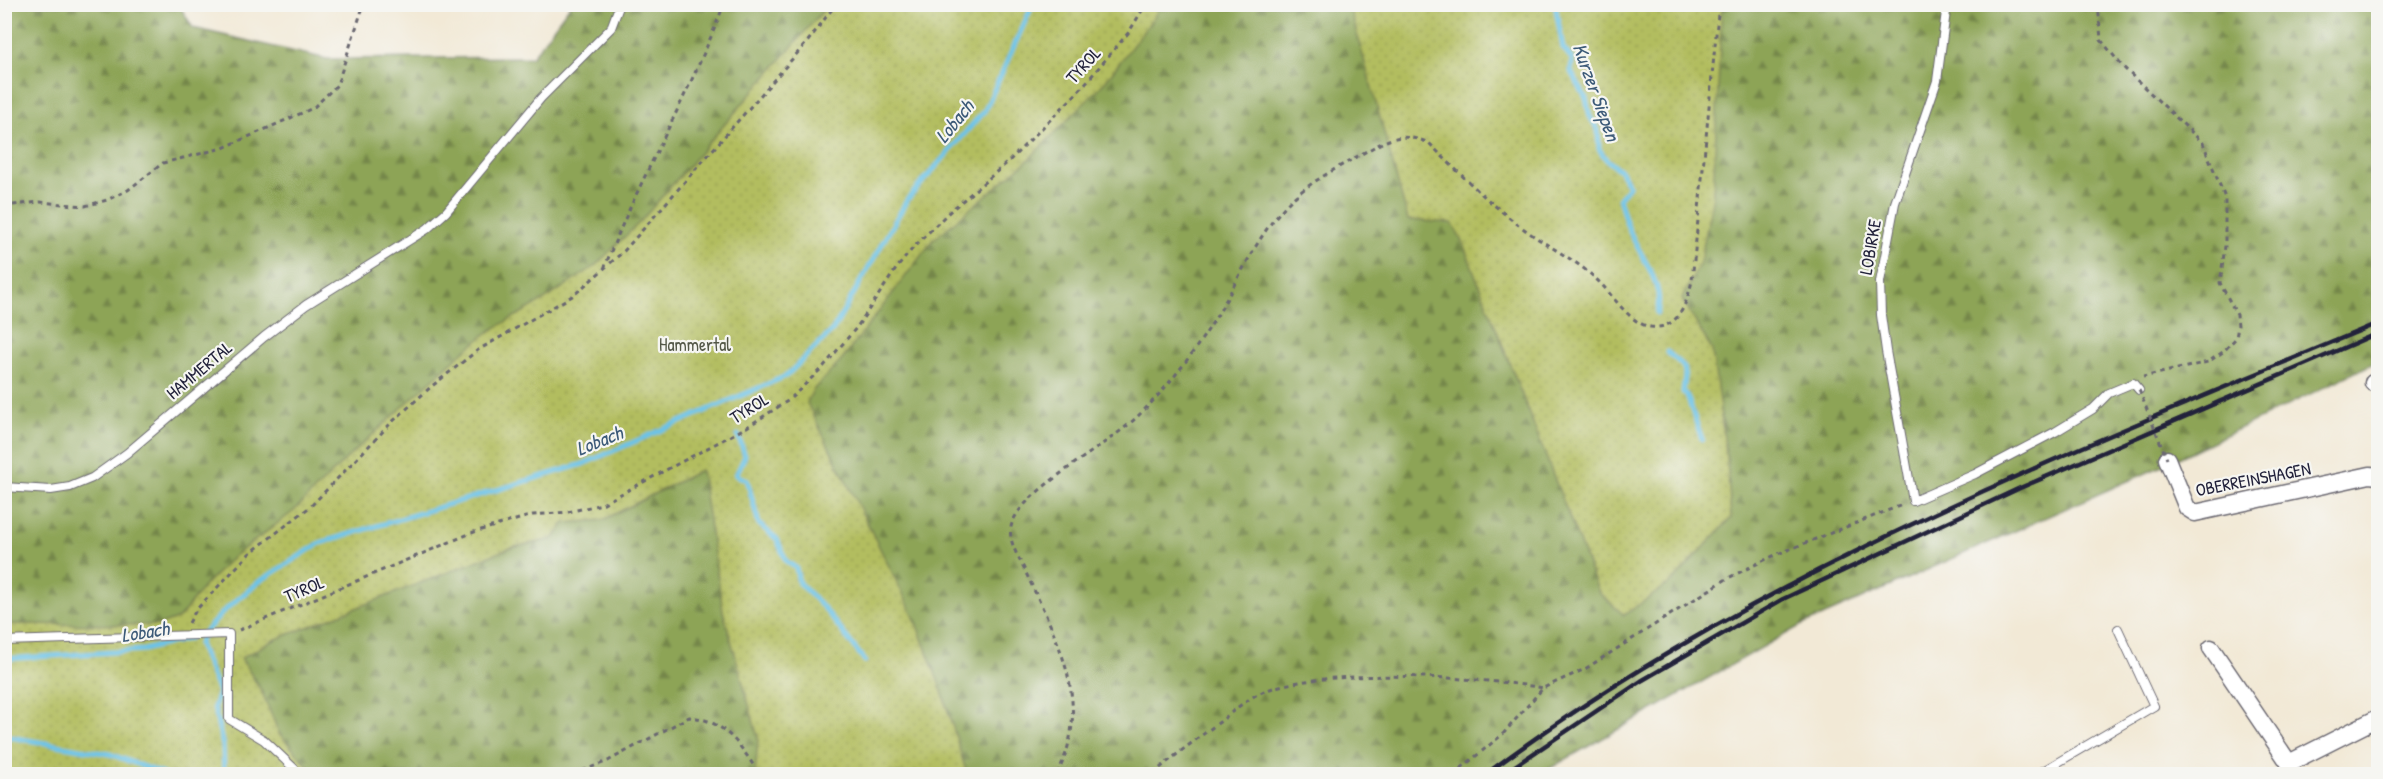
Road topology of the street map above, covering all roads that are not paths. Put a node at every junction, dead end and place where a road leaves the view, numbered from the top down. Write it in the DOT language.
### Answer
graph roads {
  1 [pos="620,4"];
  2 [pos="1947,4"];
  3 [pos="2139,390"];
  4 [pos="2167,459"];
  5 [pos="2379,476"];
  6 [pos="4,487"];
  7 [pos="2118,629"];
  8 [pos="4,640"];
  9 [pos="2211,648"];
  10 [pos="2379,718"];
  11 [pos="300,774"];
  12 [pos="2038,774"];
  1 -- 6 [label="lane, HAMMERTAL"];
  2 -- 3 [label="lane, LOBIRKE"];
  4 -- 5 [label="street, OBERREINSHAGEN"];
  7 -- 12 [label="lane"];
  8 -- 11 [label="lane"];
  9 -- 10 [label="street"];
}
